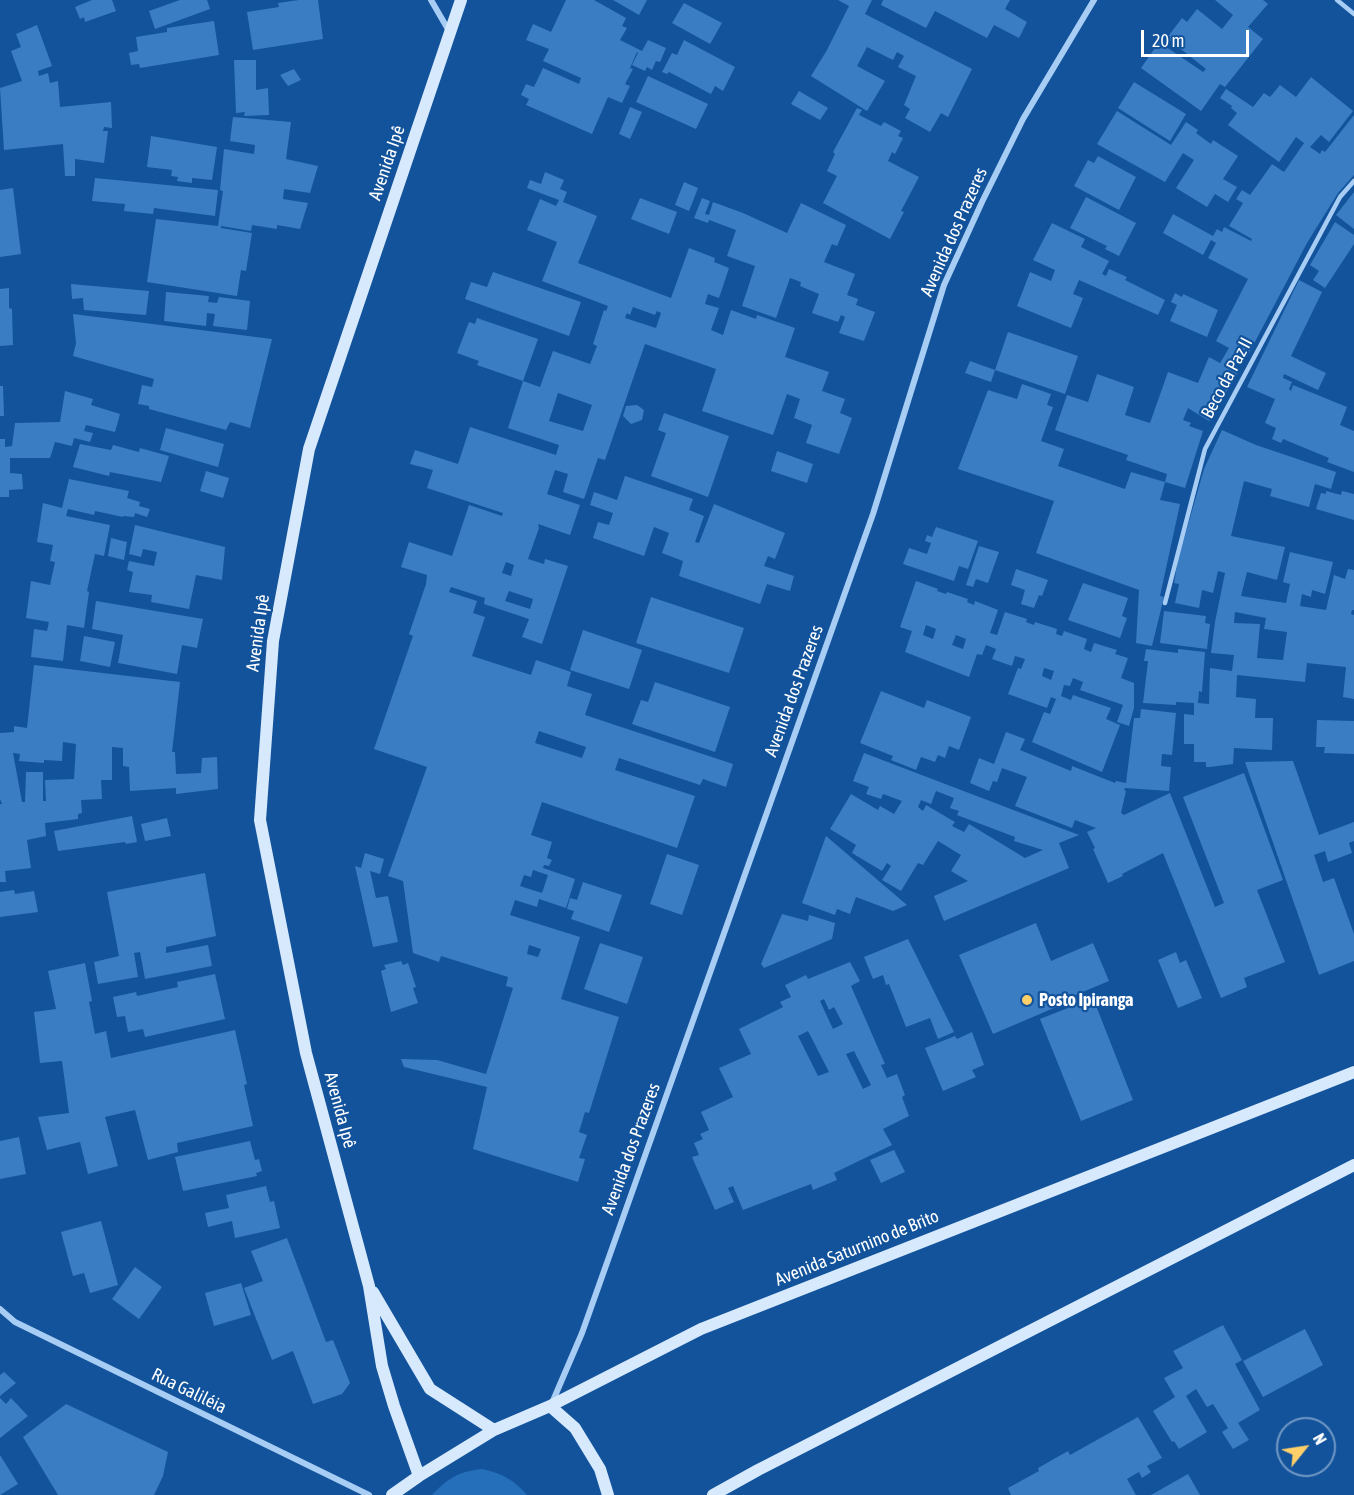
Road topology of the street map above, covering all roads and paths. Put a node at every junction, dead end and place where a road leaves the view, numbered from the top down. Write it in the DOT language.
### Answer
graph roads {
  1 [pos="431,0"];
  2 [pos="461,0"];
  3 [pos="1094,0"];
  4 [pos="1337,0"];
  5 [pos="1354,14"];
  6 [pos="450,32"];
  7 [pos="1354,181"];
  8 [pos="1165,603"];
  9 [pos="1354,1072"];
  10 [pos="1354,1165"];
  11 [pos="369,1286"];
  12 [pos="0,1309"];
  13 [pos="550,1406"];
  14 [pos="494,1430"];
  15 [pos="419,1476"];
  16 [pos="369,1495"];
  17 [pos="392,1495"];
  18 [pos="608,1495"];
  19 [pos="713,1495"];
  1 -- 6 [label="street"];
  2 -- 6 [label="main road, Avenida Ipê"];
  3 -- 13 [label="street, Avenida dos Prazeres"];
  4 -- 5 [label="lane"];
  6 -- 11 [label="main road, Avenida Ipê"];
  7 -- 8 [label="lane, Beco da Paz II"];
  9 -- 13 [label="main road, Avenida Saturnino de Brito"];
  10 -- 19 [label="main road"];
  11 -- 14 [label="main road, Avenida Ipê"];
  11 -- 15 [label="main road, Avenida Ipê"];
  12 -- 16 [label="street, Rua Galiléia"];
  13 -- 14 [label="main road, Avenida Saturnino de Brito"];
  13 -- 18 [label="main road"];
  14 -- 15 [label="main road, Avenida Saturnino de Brito"];
  15 -- 17 [label="main road, Avenida Saturnino de Brito"];
}
